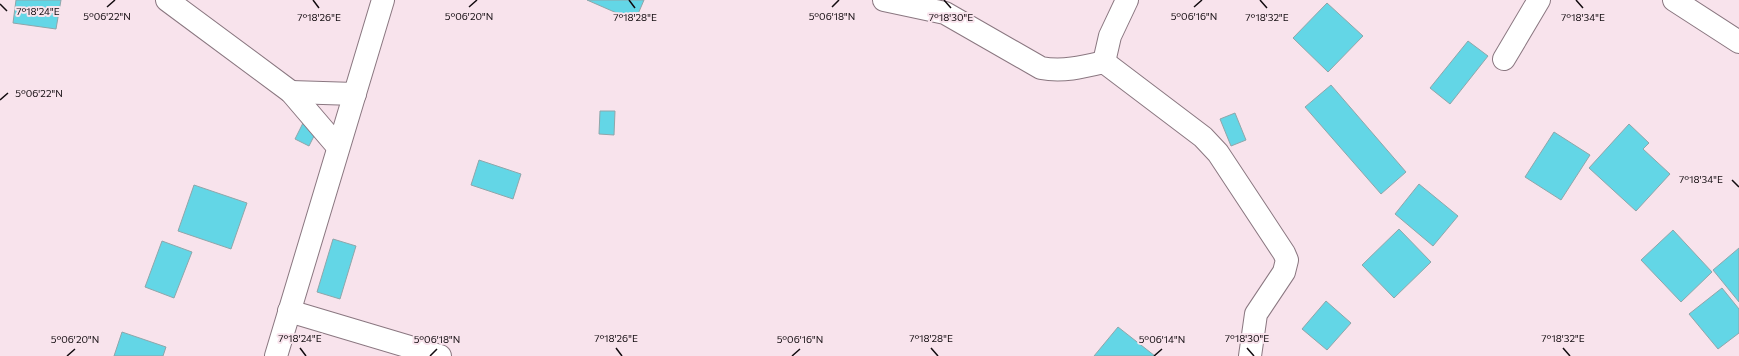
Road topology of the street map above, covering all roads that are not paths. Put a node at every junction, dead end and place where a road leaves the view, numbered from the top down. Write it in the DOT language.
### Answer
graph roads {
  1 [pos="167,0"];
  2 [pos="383,0"];
  3 [pos="884,0"];
  4 [pos="1127,0"];
  5 [pos="1540,0"];
  6 [pos="1674,0"];
  7 [pos="1739,42"];
  8 [pos="1504,59"];
  9 [pos="1104,62"];
  10 [pos="291,92"];
  11 [pos="355,94"];
  12 [pos="338,147"];
  13 [pos="289,311"];
  14 [pos="276,356"];
  15 [pos="440,356"];
  16 [pos="1250,356"];
  1 -- 10 [label="street"];
  2 -- 11 [label="street"];
  3 -- 9 [label="street"];
  4 -- 9 [label="street"];
  5 -- 8 [label="street"];
  6 -- 7 [label="street"];
  9 -- 16 [label="street"];
  10 -- 11 [label="street"];
  10 -- 12 [label="street"];
  11 -- 12 [label="street"];
  12 -- 13 [label="street"];
  13 -- 14 [label="street"];
  13 -- 15 [label="street"];
}
